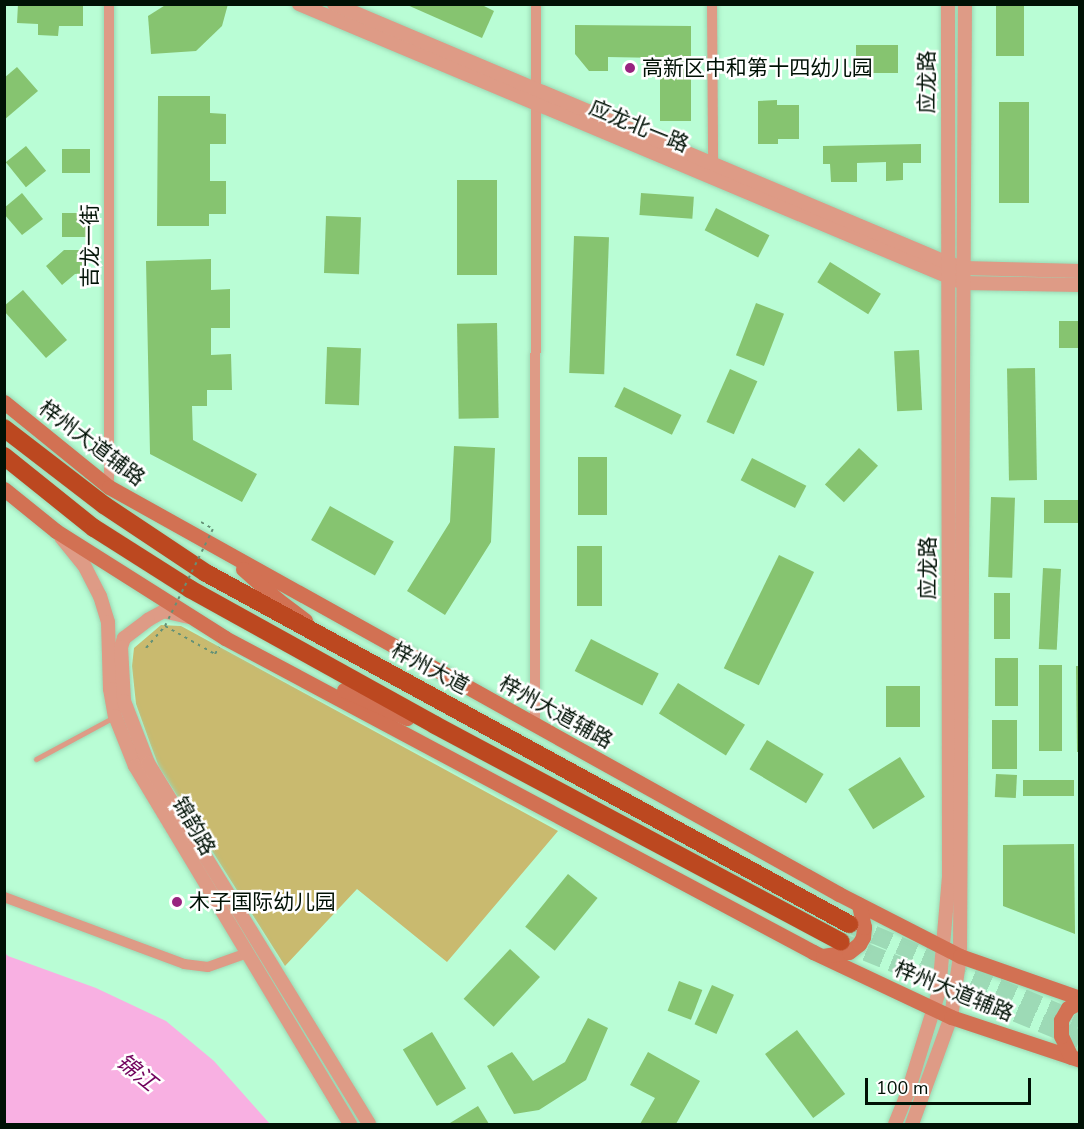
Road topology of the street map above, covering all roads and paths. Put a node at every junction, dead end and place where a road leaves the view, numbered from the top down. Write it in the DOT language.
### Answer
graph roads {
  1 [pos="109,4"];
  2 [pos="300,4"];
  3 [pos="334,4"];
  4 [pos="536,4"];
  5 [pos="712,4"];
  6 [pos="948,4"];
  7 [pos="965,4"];
  8 [pos="536,90"];
  9 [pos="535,105"];
  10 [pos="713,165"];
  11 [pos="963,268"];
  12 [pos="948,270"];
  13 [pos="1080,271"];
  14 [pos="963,283"];
  15 [pos="1080,285"];
  16 [pos="4,402"];
  17 [pos="4,428"];
  18 [pos="4,456"];
  19 [pos="109,487"];
  20 [pos="4,489"];
  21 [pos="213,529"];
  22 [pos="56,531"];
  23 [pos="221,550"];
  24 [pos="194,618"];
  25 [pos="165,626"];
  26 [pos="239,645"];
  27 [pos="345,647"];
  28 [pos="146,648"];
  29 [pos="214,654"];
  30 [pos="115,716"];
  31 [pos="535,725"];
  32 [pos="491,755"];
  33 [pos="36,759"];
  34 [pos="4,897"];
  35 [pos="859,905"];
  36 [pos="849,924"];
  37 [pos="841,942"];
  38 [pos="945,947"];
  39 [pos="247,953"];
  40 [pos="823,956"];
  41 [pos="960,956"];
  42 [pos="1080,1000"];
  43 [pos="935,1008"];
  44 [pos="951,1017"];
  45 [pos="1075,1058"];
  46 [pos="350,1125"];
  47 [pos="369,1125"];
  48 [pos="895,1125"];
  49 [pos="912,1125"];
  1 -- 19 [label="street, 吉龙一街"];
  2 -- 9 [label="street, 应龙北一路"];
  3 -- 8 [label="street, 应龙北一路"];
  4 -- 8 [label="street"];
  5 -- 10 [label="street"];
  6 -- 12 [label="street, 应龙路"];
  7 -- 11 [label="street, 应龙路"];
  8 -- 9 [label="street"];
  8 -- 10 [label="street, 应龙北一路"];
  9 -- 12 [label="street, 应龙北一路"];
  9 -- 31 [label="street"];
  10 -- 12 [label="street, 应龙北一路"];
  11 -- 12 [label="street, 应龙北一路"];
  11 -- 13 [label="street, 应龙北一路"];
  11 -- 14 [label="street, 应龙路"];
  12 -- 14 [label="street, 应龙北一路"];
  12 -- 38 [label="street, 应龙路"];
  14 -- 15 [label="street"];
  14 -- 41 [label="street, 应龙路"];
  16 -- 19 [label="main road, 梓州大道辅路"];
  17 -- 27 [label="highway, 梓州大道"];
  18 -- 32 [label="highway"];
  19 -- 23 [label="main road, 梓州大道辅路"];
  20 -- 22 [label="main road, 梓州大道辅路"];
  21 -- 25 [label="path, bridge"];
  22 -- 24 [label="main road, 梓州大道辅路"];
  22 -- 30 [label="street, 锦韵路"];
  23 -- 27 [label="main road"];
  23 -- 31 [label="main road, 梓州大道辅路"];
  24 -- 26 [label="main road, 梓州大道辅路"];
  24 -- 47 [label="street, 锦韵路"];
  25 -- 28 [label="path"];
  25 -- 29 [label="path"];
  26 -- 32 [label="main road"];
  26 -- 40 [label="main road, 梓州大道辅路"];
  27 -- 36 [label="highway, 梓州大道"];
  30 -- 33 [label="lane"];
  30 -- 39 [label="street, 锦韵路"];
  31 -- 35 [label="main road, 梓州大道辅路"];
  32 -- 37 [label="highway"];
  34 -- 39 [label="street"];
  35 -- 38 [label="main road, 梓州大道辅路"];
  35 -- 40 [label="main road"];
  38 -- 41 [label="main road, 梓州大道辅路"];
  38 -- 43 [label="street, 应龙路"];
  39 -- 46 [label="street, 锦韵路"];
  40 -- 43 [label="main road, 梓州大道辅路"];
  41 -- 42 [label="main road, 梓州大道辅路"];
  41 -- 44 [label="street, 应龙路"];
  42 -- 45 [label="main road"];
  43 -- 44 [label="main road, 梓州大道辅路"];
  43 -- 48 [label="street, 应龙路"];
  44 -- 45 [label="main road, 梓州大道辅路"];
  44 -- 49 [label="street, 应龙路"];
}
